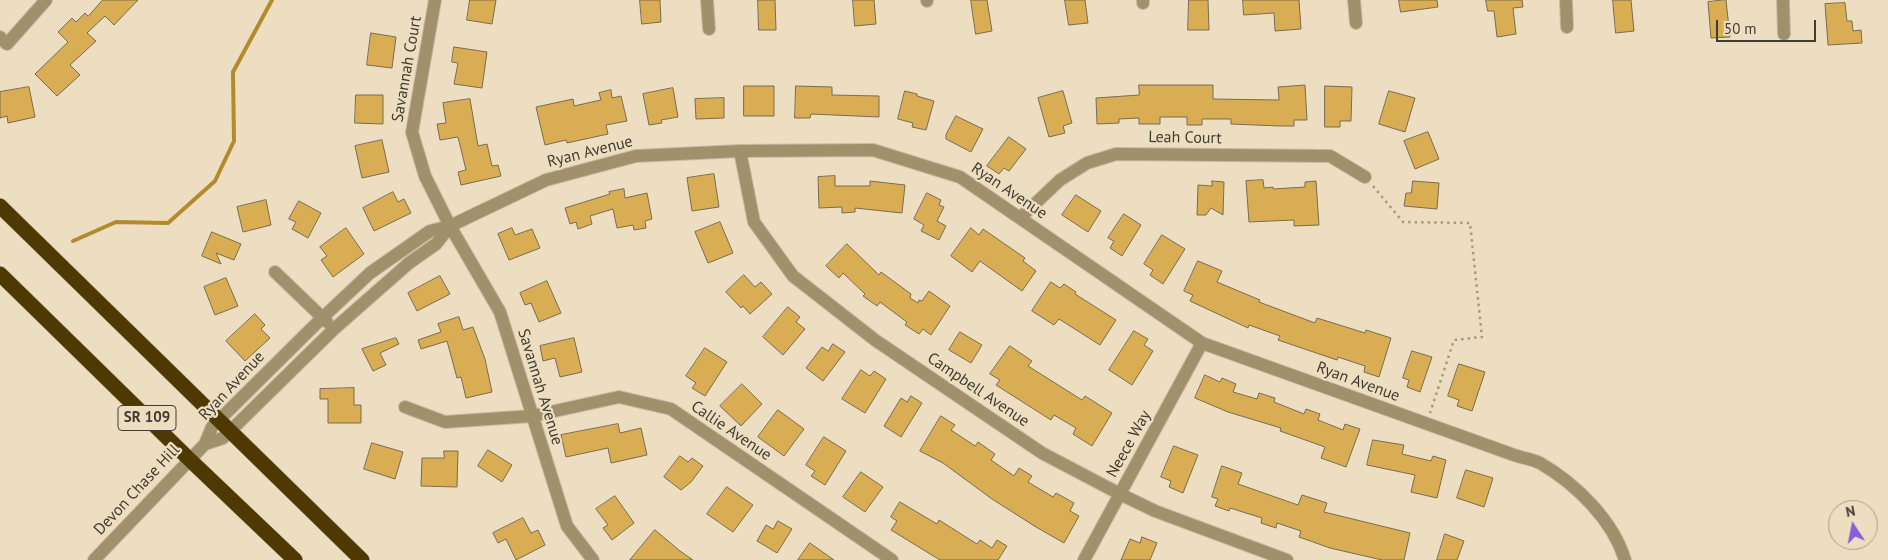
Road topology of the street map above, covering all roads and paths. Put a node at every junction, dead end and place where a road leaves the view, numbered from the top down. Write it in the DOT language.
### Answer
graph roads {
  1 [pos="46,0"];
  2 [pos="435,0"];
  3 [pos="707,0"];
  4 [pos="1354,0"];
  5 [pos="1566,0"];
  6 [pos="1783,0"];
  7 [pos="1356,22"];
  8 [pos="1567,27"];
  9 [pos="710,29"];
  10 [pos="1784,34"];
  11 [pos="3,40"];
  12 [pos="740,151"];
  13 [pos="1364,177"];
  14 [pos="0,206"];
  15 [pos="1020,218"];
  16 [pos="450,226"];
  17 [pos="275,272"];
  18 [pos="0,274"];
  19 [pos="322,318"];
  20 [pos="334,329"];
  21 [pos="1202,343"];
  22 [pos="405,407"];
  23 [pos="532,416"];
  24 [pos="218,420"];
  25 [pos="1426,424"];
  26 [pos="230,432"];
  27 [pos="205,444"];
  28 [pos="189,459"];
  29 [pos="1120,494"];
  30 [pos="94,560"];
  31 [pos="295,560"];
  32 [pos="362,560"];
  33 [pos="593,560"];
  34 [pos="892,560"];
  35 [pos="1084,560"];
  36 [pos="1287,560"];
  37 [pos="1625,560"];
  1 -- 11 [label="street"];
  2 -- 16 [label="street, Savannah Court"];
  3 -- 9 [label="street"];
  4 -- 7 [label="street"];
  5 -- 8 [label="street"];
  6 -- 10 [label="street"];
  12 -- 15 [label="street, Ryan Avenue"];
  12 -- 16 [label="street, Ryan Avenue"];
  12 -- 29 [label="street, Campbell Avenue"];
  13 -- 15 [label="street, Leah Court"];
  13 -- 25 [label="path"];
  14 -- 24 [label="highway, SR 109"];
  15 -- 21 [label="street, Ryan Avenue"];
  16 -- 19 [label="street, Ryan Avenue"];
  16 -- 20 [label="street, Ryan Avenue"];
  16 -- 23 [label="street, Savannah Avenue"];
  17 -- 19 [label="street"];
  18 -- 28 [label="highway, SR 109"];
  19 -- 20 [label="street"];
  19 -- 24 [label="street, Ryan Avenue"];
  20 -- 26 [label="street, Ryan Avenue"];
  21 -- 25 [label="street, Ryan Avenue"];
  21 -- 29 [label="street, Neece Way"];
  22 -- 23 [label="street, Callie Avenue"];
  23 -- 33 [label="street, Savannah Avenue"];
  23 -- 34 [label="street, Callie Avenue"];
  24 -- 26 [label="highway, SR 109"];
  24 -- 27 [label="street, Ryan Avenue"];
  25 -- 37 [label="street, Ryan Avenue"];
  26 -- 27 [label="street, Ryan Avenue"];
  26 -- 32 [label="highway, SR 109"];
  27 -- 28 [label="street, Devon Chase Hill"];
  28 -- 30 [label="street, Devon Chase Hill"];
  28 -- 31 [label="highway, SR 109"];
  29 -- 35 [label="street, Neece Way"];
  29 -- 36 [label="street, Campbell Avenue"];
}
